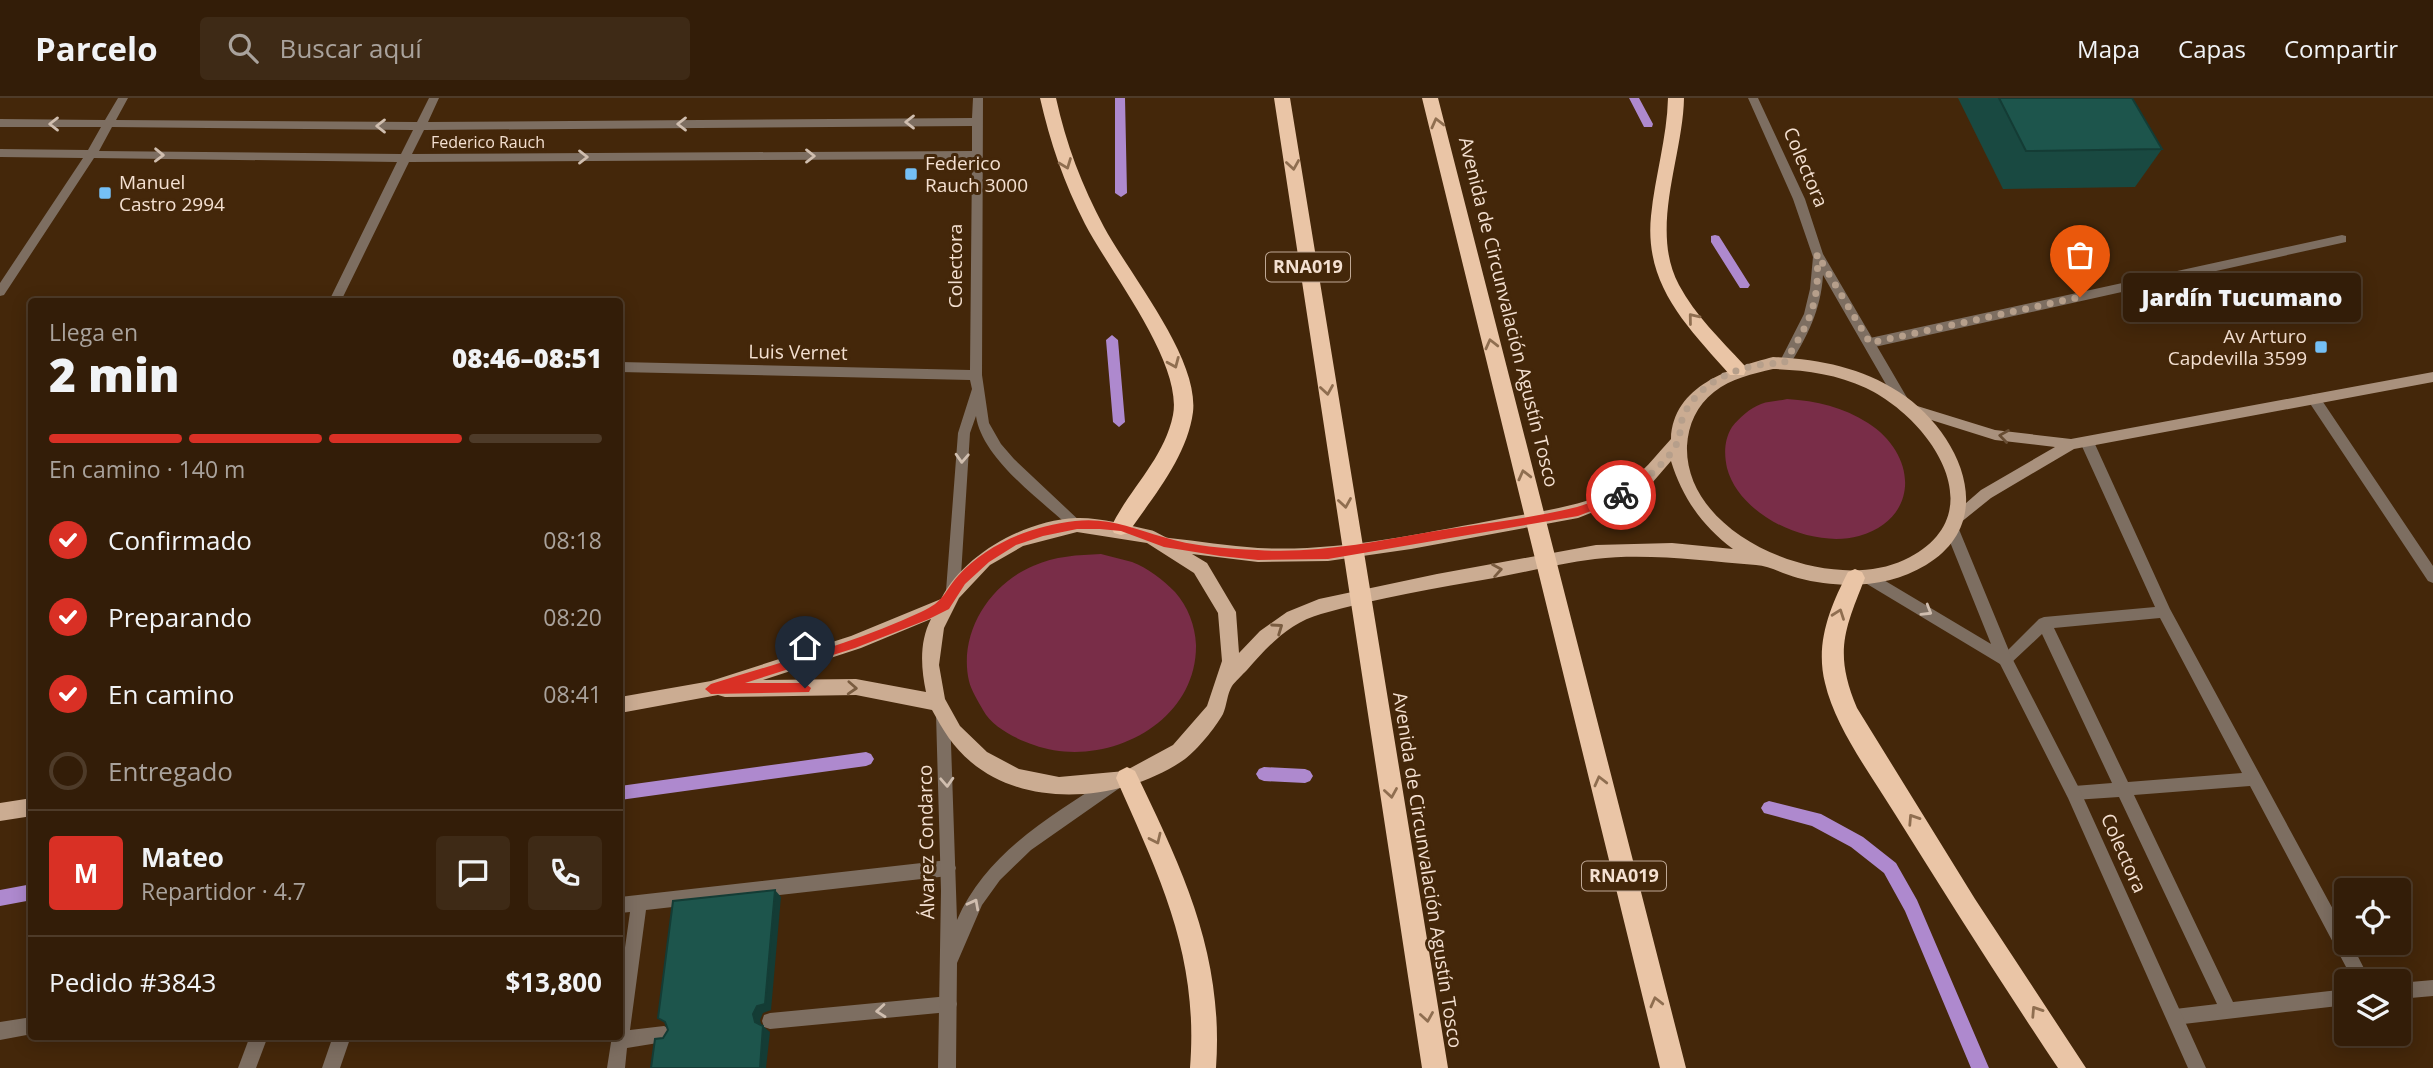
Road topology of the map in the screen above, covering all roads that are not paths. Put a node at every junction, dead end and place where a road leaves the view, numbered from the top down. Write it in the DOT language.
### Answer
graph roads {
  1 [pos="123,98"];
  2 [pos="434,98"];
  3 [pos="978,98"];
  4 [pos="1048,98"];
  5 [pos="1282,98"];
  6 [pos="1430,98"];
  7 [pos="1676,98"];
  8 [pos="1753,98"];
  9 [pos="978,122"];
  10 [pos="0,123"];
  11 [pos="109,124"];
  12 [pos="420,126"];
  13 [pos="0,153"];
  14 [pos="91,154"];
  15 [pos="977,155"];
  16 [pos="404,158"];
  17 [pos="2342,239"];
  18 [pos="1817,254"];
  19 [pos="0,292"];
  20 [pos="336,298"];
  21 [pos="1870,343"];
  22 [pos="1784,363"];
  23 [pos="623,367"];
  24 [pos="1737,370"];
  25 [pos="976,375"];
  26 [pos="2433,377"];
  27 [pos="977,391"];
  28 [pos="2314,399"];
  29 [pos="1909,407"];
  30 [pos="1678,442"];
  31 [pos="2087,442"];
  32 [pos="2071,444"];
  33 [pos="1953,524"];
  34 [pos="1077,525"];
  35 [pos="1121,527"];
  36 [pos="1164,542"];
  37 [pos="1770,561"];
  38 [pos="2433,577"];
  39 [pos="1861,578"];
  40 [pos="949,598"];
  41 [pos="2164,612"];
  42 [pos="2044,623"];
  43 [pos="2005,660"];
  44 [pos="1230,676"];
  45 [pos="711,689"];
  46 [pos="623,704"];
  47 [pos="940,709"];
  48 [pos="2254,779"];
  49 [pos="1121,780"];
  50 [pos="2124,791"];
  51 [pos="2074,793"];
  52 [pos="28,808"];
  53 [pos="0,812"];
  54 [pos="948,869"];
  55 [pos="639,902"];
  56 [pos="623,905"];
  57 [pos="950,968"];
  58 [pos="2356,969"];
  59 [pos="2433,988"];
  60 [pos="2411,990"];
  61 [pos="2334,998"];
  62 [pos="949,1004"];
  63 [pos="2228,1009"];
  64 [pos="2175,1017"];
  65 [pos="623,1018"];
  66 [pos="771,1021"];
  67 [pos="28,1026"];
  68 [pos="0,1031"];
  69 [pos="664,1035"];
  70 [pos="258,1040"];
  71 [pos="341,1040"];
  72 [pos="620,1040"];
  73 [pos="623,1040"];
  74 [pos="247,1068"];
  75 [pos="331,1068"];
  76 [pos="616,1068"];
  77 [pos="947,1068"];
  78 [pos="1203,1068"];
  79 [pos="1435,1068"];
  80 [pos="1673,1068"];
  81 [pos="2073,1068"];
  82 [pos="2197,1068"];
  1 -- 11 [label="street"];
  2 -- 12 [label="street"];
  3 -- 9 [label="street, Colectora"];
  4 -- 35 [label="highway, one-way"];
  5 -- 79 [label="highway, Avenida de Circunvalación Agustín Tosco / RNA019, one-way"];
  80 -- 6 [label="highway, Avenida de Circunvalación Agustín Tosco / RNA019, one-way"];
  24 -- 7 [label="highway, one-way"];
  8 -- 18 [label="street, Colectora"];
  9 -- 12 [label="street, Federico Rauch, one-way"];
  9 -- 15 [label="street, Colectora"];
  11 -- 10 [label="street, Federico Rauch, one-way"];
  12 -- 11 [label="street, Federico Rauch, one-way"];
  11 -- 14 [label="street"];
  12 -- 16 [label="street"];
  13 -- 14 [label="street, Federico Rauch"];
  14 -- 16 [label="street, Federico Rauch, one-way"];
  14 -- 19 [label="street"];
  16 -- 15 [label="street, Federico Rauch, one-way"];
  15 -- 25 [label="street, Colectora"];
  16 -- 20 [label="street"];
  17 -- 21 [label="street"];
  18 -- 21 [label="street, Colectora"];
  18 -- 22 [label="street, Colectora"];
  21 -- 29 [label="street, Colectora"];
  22 -- 24 [label="main road"];
  22 -- 29 [label="main road"];
  23 -- 25 [label="street, Luis Vernet"];
  24 -- 30 [label="main road"];
  25 -- 27 [label="street, Colectora"];
  26 -- 28 [label="main road"];
  27 -- 34 [label="street, Colectora"];
  27 -- 40 [label="street, Colectora, one-way"];
  28 -- 31 [label="main road"];
  28 -- 38 [label="street"];
  32 -- 29 [label="main road, one-way"];
  29 -- 33 [label="main road"];
  30 -- 36 [label="main road"];
  30 -- 37 [label="main road"];
  31 -- 32 [label="main road"];
  31 -- 41 [label="street"];
  32 -- 33 [label="main road"];
  33 -- 39 [label="main road"];
  33 -- 43 [label="street, Colectora"];
  34 -- 35 [label="main road"];
  34 -- 40 [label="main road"];
  35 -- 36 [label="main road"];
  36 -- 44 [label="main road"];
  37 -- 39 [label="main road"];
  44 -- 37 [label="main road, one-way"];
  39 -- 43 [label="street, one-way"];
  81 -- 39 [label="highway, one-way"];
  40 -- 45 [label="main road"];
  40 -- 47 [label="main road"];
  41 -- 42 [label="street"];
  41 -- 48 [label="street"];
  42 -- 43 [label="street"];
  42 -- 50 [label="street"];
  43 -- 51 [label="street, Colectora"];
  44 -- 49 [label="main road"];
  45 -- 46 [label="main road"];
  45 -- 47 [label="main road, one-way"];
  47 -- 49 [label="main road"];
  47 -- 54 [label="street, Álvarez Condarco, one-way"];
  48 -- 50 [label="street"];
  48 -- 58 [label="street"];
  57 -- 49 [label="street, Álvarez Condarco, one-way"];
  49 -- 78 [label="highway, one-way"];
  50 -- 51 [label="street"];
  50 -- 63 [label="street"];
  51 -- 64 [label="street, Colectora"];
  52 -- 53 [label="main road"];
  54 -- 55 [label="street"];
  54 -- 57 [label="street, Álvarez Condarco"];
  55 -- 56 [label="street"];
  55 -- 65 [label="street"];
  57 -- 62 [label="street, Álvarez Condarco"];
  59 -- 60 [label="street"];
  61 -- 63 [label="street"];
  62 -- 66 [label="street, one-way"];
  62 -- 77 [label="street, Álvarez Condarco"];
  63 -- 64 [label="street"];
  64 -- 82 [label="street, Colectora"];
  67 -- 68 [label="street"];
  69 -- 73 [label="street"];
  70 -- 74 [label="street"];
  71 -- 75 [label="street"];
  72 -- 76 [label="street"];
}
